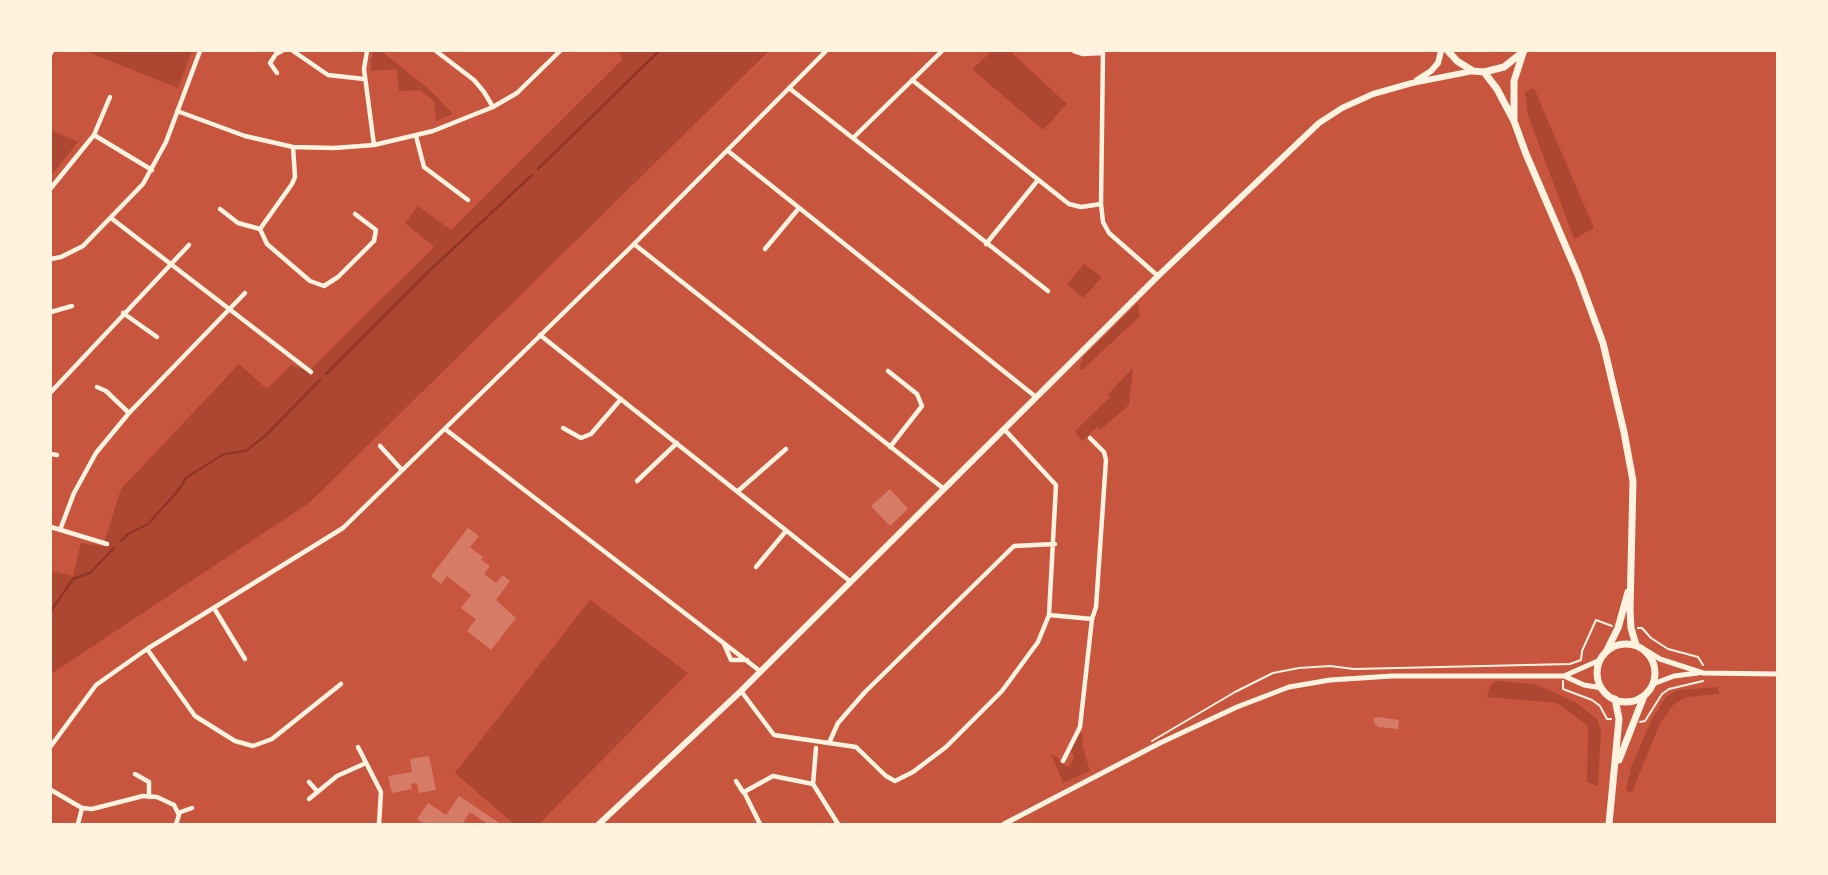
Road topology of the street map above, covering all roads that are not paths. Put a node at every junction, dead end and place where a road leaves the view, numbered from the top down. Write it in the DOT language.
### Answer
graph roads {
  1 [pos="200,51"];
  2 [pos="282,51"];
  3 [pos="293,51"];
  4 [pos="367,51"];
  5 [pos="438,51"];
  6 [pos="561,51"];
  7 [pos="826,51"];
  8 [pos="942,51"];
  9 [pos="1074,51"];
  10 [pos="1441,51"];
  11 [pos="1448,51"];
  12 [pos="1524,51"];
  13 [pos="1103,52"];
  14 [pos="1473,71"];
  15 [pos="1484,72"];
  16 [pos="277,73"];
  17 [pos="364,79"];
  18 [pos="912,80"];
  19 [pos="1412,83"];
  20 [pos="789,88"];
  21 [pos="110,97"];
  22 [pos="493,107"];
  23 [pos="177,111"];
  24 [pos="1514,121"];
  25 [pos="94,135"];
  26 [pos="416,136"];
  27 [pos="853,138"];
  28 [pos="374,145"];
  29 [pos="293,147"];
  30 [pos="728,151"];
  31 [pos="152,170"];
  32 [pos="1038,180"];
  33 [pos="51,188"];
  34 [pos="468,200"];
  35 [pos="1101,204"];
  36 [pos="799,208"];
  37 [pos="220,209"];
  38 [pos="355,214"];
  39 [pos="111,218"];
  40 [pos="260,229"];
  41 [pos="634,244"];
  42 [pos="986,244"];
  43 [pos="189,245"];
  44 [pos="765,249"];
  45 [pos="51,259"];
  46 [pos="170,263"];
  47 [pos="1158,276"];
  48 [pos="1048,292"];
  49 [pos="246,293"];
  50 [pos="72,306"];
  51 [pos="228,309"];
  52 [pos="51,312"];
  53 [pos="123,313"];
  54 [pos="540,335"];
  55 [pos="157,337"];
  56 [pos="888,370"];
  57 [pos="311,372"];
  58 [pos="97,387"];
  59 [pos="51,392"];
  60 [pos="1036,397"];
  61 [pos="621,399"];
  62 [pos="129,412"];
  63 [pos="563,428"];
  64 [pos="445,429"];
  65 [pos="1004,429"];
  66 [pos="1090,438"];
  67 [pos="677,443"];
  68 [pos="380,446"];
  69 [pos="890,446"];
  70 [pos="786,449"];
  71 [pos="51,454"];
  72 [pos="57,455"];
  73 [pos="402,470"];
  74 [pos="637,481"];
  75 [pos="944,489"];
  76 [pos="738,491"];
  77 [pos="51,527"];
  78 [pos="60,530"];
  79 [pos="786,531"];
  80 [pos="107,544"];
  81 [pos="1055,544"];
  82 [pos="757,567"];
  83 [pos="851,582"];
  84 [pos="1630,585"];
  85 [pos="214,608"];
  86 [pos="1049,615"];
  87 [pos="1091,619"];
  88 [pos="723,642"];
  89 [pos="1636,645"];
  90 [pos="147,649"];
  91 [pos="1606,652"];
  92 [pos="1647,652"];
  93 [pos="245,659"];
  94 [pos="747,660"];
  95 [pos="1600,660"];
  96 [pos="760,671"];
  97 [pos="1702,673"];
  98 [pos="1777,674"];
  99 [pos="1564,676"];
  100 [pos="341,684"];
  101 [pos="1653,684"];
  102 [pos="1602,688"];
  103 [pos="740,691"];
  104 [pos="1645,695"];
  105 [pos="1615,699"];
  106 [pos="829,743"];
  107 [pos="51,746"];
  108 [pos="358,747"];
  109 [pos="816,748"];
  110 [pos="1063,761"];
  111 [pos="366,763"];
  112 [pos="1615,770"];
  113 [pos="135,774"];
  114 [pos="736,781"];
  115 [pos="309,782"];
  116 [pos="813,784"];
  117 [pos="51,790"];
  118 [pos="317,791"];
  119 [pos="744,792"];
  120 [pos="149,797"];
  121 [pos="309,799"];
  122 [pos="82,808"];
  123 [pos="192,808"];
  124 [pos="178,813"];
  125 [pos="78,824"];
  126 [pos="176,824"];
  127 [pos="379,824"];
  128 [pos="599,824"];
  129 [pos="760,824"];
  130 [pos="838,824"];
  131 [pos="1004,824"];
  132 [pos="1609,824"];
  1 -- 23 [label="street"];
  2 -- 16 [label="street"];
  3 -- 17 [label="street"];
  4 -- 17 [label="street"];
  5 -- 22 [label="street"];
  6 -- 22 [label="street"];
  7 -- 20 [label="street"];
  8 -- 18 [label="street"];
  9 -- 13 [label="street"];
  10 -- 19 [label="main road"];
  11 -- 14 [label="highway"];
  12 -- 15 [label="highway"];
  12 -- 24 [label="highway"];
  13 -- 35 [label="street"];
  14 -- 15 [label="highway"];
  14 -- 19 [label="main road"];
  15 -- 24 [label="highway"];
  17 -- 28 [label="street"];
  18 -- 27 [label="street"];
  18 -- 32 [label="street"];
  19 -- 47 [label="main road"];
  20 -- 27 [label="street"];
  20 -- 30 [label="street"];
  21 -- 25 [label="street"];
  22 -- 26 [label="street"];
  23 -- 29 [label="street"];
  23 -- 31 [label="street"];
  24 -- 84 [label="highway"];
  25 -- 31 [label="street"];
  25 -- 33 [label="street"];
  26 -- 28 [label="street"];
  26 -- 34 [label="street"];
  27 -- 42 [label="street"];
  28 -- 29 [label="street"];
  29 -- 40 [label="street"];
  30 -- 36 [label="street"];
  30 -- 41 [label="street"];
  31 -- 39 [label="street"];
  32 -- 35 [label="street"];
  32 -- 42 [label="street"];
  35 -- 47 [label="street"];
  36 -- 44 [label="street"];
  36 -- 60 [label="street"];
  37 -- 40 [label="street"];
  38 -- 40 [label="street"];
  39 -- 45 [label="street"];
  39 -- 46 [label="street"];
  41 -- 54 [label="street"];
  41 -- 69 [label="street"];
  42 -- 48 [label="street"];
  43 -- 46 [label="street"];
  46 -- 51 [label="street"];
  46 -- 53 [label="street"];
  47 -- 60 [label="main road"];
  49 -- 51 [label="street"];
  50 -- 52 [label="street"];
  51 -- 57 [label="street"];
  51 -- 62 [label="street"];
  53 -- 55 [label="street"];
  53 -- 59 [label="street"];
  54 -- 61 [label="street"];
  54 -- 64 [label="street"];
  56 -- 69 [label="street"];
  58 -- 62 [label="street"];
  60 -- 65 [label="main road"];
  61 -- 63 [label="street"];
  61 -- 67 [label="street"];
  62 -- 78 [label="street"];
  64 -- 73 [label="street"];
  64 -- 88 [label="street"];
  65 -- 75 [label="main road"];
  65 -- 81 [label="street"];
  66 -- 87 [label="street"];
  67 -- 74 [label="street"];
  67 -- 76 [label="street"];
  68 -- 73 [label="street"];
  69 -- 75 [label="street"];
  70 -- 76 [label="street"];
  71 -- 72 [label="street"];
  73 -- 85 [label="street"];
  75 -- 83 [label="main road"];
  76 -- 79 [label="street"];
  77 -- 78 [label="street"];
  78 -- 80 [label="street"];
  79 -- 82 [label="street"];
  79 -- 83 [label="street"];
  81 -- 86 [label="street"];
  81 -- 106 [label="street"];
  83 -- 96 [label="main road"];
  84 -- 89 [label="highway"];
  84 -- 91 [label="highway"];
  85 -- 90 [label="street"];
  85 -- 93 [label="street"];
  86 -- 87 [label="street"];
  86 -- 106 [label="street"];
  87 -- 110 [label="street"];
  88 -- 94 [label="street"];
  88 -- 94 [label="street"];
  89 -- 91 [label="highway"];
  89 -- 92 [label="highway"];
  90 -- 100 [label="street"];
  90 -- 107 [label="street"];
  91 -- 95 [label="highway"];
  92 -- 97 [label="street"];
  92 -- 101 [label="highway"];
  94 -- 96 [label="street"];
  95 -- 99 [label="street"];
  95 -- 102 [label="highway"];
  96 -- 103 [label="main road"];
  97 -- 98 [label="street"];
  97 -- 101 [label="street"];
  99 -- 102 [label="street"];
  99 -- 131 [label="street"];
  101 -- 104 [label="highway"];
  102 -- 105 [label="highway"];
  103 -- 106 [label="street"];
  103 -- 128 [label="main road"];
  104 -- 105 [label="highway"];
  104 -- 112 [label="highway"];
  105 -- 112 [label="highway"];
  108 -- 111 [label="street"];
  109 -- 116 [label="street"];
  111 -- 118 [label="street"];
  111 -- 127 [label="street"];
  112 -- 132 [label="highway"];
  113 -- 120 [label="street"];
  114 -- 119 [label="street"];
  115 -- 118 [label="street"];
  116 -- 119 [label="street"];
  116 -- 130 [label="street"];
  117 -- 122 [label="street"];
  118 -- 121 [label="street"];
  119 -- 129 [label="street"];
  120 -- 122 [label="street"];
  120 -- 124 [label="street"];
  122 -- 125 [label="street"];
  123 -- 124 [label="street"];
  124 -- 126 [label="street"];
}
